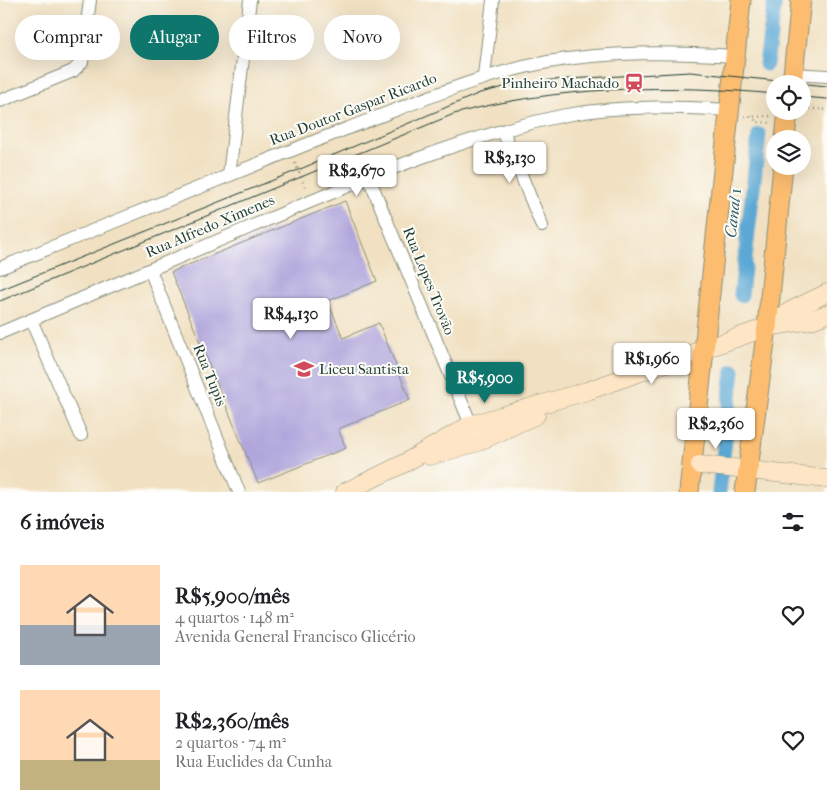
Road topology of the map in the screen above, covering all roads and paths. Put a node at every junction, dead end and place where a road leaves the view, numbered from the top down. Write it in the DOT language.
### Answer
graph roads {
  1 [pos="90,0"];
  2 [pos="250,0"];
  3 [pos="493,0"];
  4 [pos="741,0"];
  5 [pos="801,0"];
  6 [pos="734,56"];
  7 [pos="792,75"];
  8 [pos="484,76"];
  9 [pos="827,76"];
  10 [pos="811,77"];
  11 [pos="0,101"];
  12 [pos="811,109"];
  13 [pos="827,110"];
  14 [pos="766,115"];
  15 [pos="734,116"];
  16 [pos="751,116"];
  17 [pos="771,123"];
  18 [pos="503,131"];
  19 [pos="288,165"];
  20 [pos="229,175"];
  21 [pos="782,175"];
  22 [pos="369,178"];
  23 [pos="312,187"];
  24 [pos="542,226"];
  25 [pos="0,268"];
  26 [pos="150,270"];
  27 [pos="827,293"];
  28 [pos="827,314"];
  29 [pos="31,320"];
  30 [pos="767,327"];
  31 [pos="0,333"];
  32 [pos="706,350"];
  33 [pos="587,391"];
  34 [pos="470,425"];
  35 [pos="81,435"];
  36 [pos="478,442"];
  37 [pos="403,464"];
  38 [pos="696,465"];
  39 [pos="738,469"];
  40 [pos="827,478"];
  41 [pos="239,492"];
  42 [pos="345,492"];
  43 [pos="689,492"];
  44 [pos="745,492"];
  1 -- 11 [label="street"];
  2 -- 20 [label="street"];
  3 -- 8 [label="street"];
  4 -- 6 [label="main road"];
  5 -- 7 [label="main road"];
  6 -- 8 [label="street, Rua Doutor Gaspar Ricardo"];
  6 -- 15 [label="main road"];
  8 -- 20 [label="street, Rua Doutor Gaspar Ricardo"];
  9 -- 10 [label="street"];
  12 -- 13 [label="path"];
  14 -- 16 [label="path"];
  15 -- 16 [label="path"];
  15 -- 18 [label="street, Rua Alfredo Ximenes"];
  15 -- 32 [label="main road"];
  16 -- 17 [label="path"];
  18 -- 22 [label="street, Rua Alfredo Ximenes"];
  18 -- 24 [label="street"];
  19 -- 23 [label="path"];
  20 -- 25 [label="street, Rua Doutor Gaspar Ricardo"];
  21 -- 30 [label="main road"];
  22 -- 26 [label="street, Rua Alfredo Ximenes"];
  22 -- 34 [label="street, Rua Lopes Trovão"];
  26 -- 29 [label="street, Rua Alfredo Ximenes"];
  26 -- 41 [label="street, Rua Tupis"];
  27 -- 30 [label="street"];
  28 -- 30 [label="street"];
  29 -- 31 [label="street, Rua Alfredo Ximenes"];
  29 -- 35 [label="street"];
  30 -- 32 [label="street"];
  30 -- 39 [label="main road"];
  32 -- 33 [label="street"];
  32 -- 38 [label="main road"];
  33 -- 34 [label="street"];
  33 -- 36 [label="street"];
  34 -- 36 [label="street, Rua Lopes Trovão"];
  34 -- 37 [label="street"];
  36 -- 37 [label="street"];
  37 -- 42 [label="street"];
  38 -- 39 [label="street, bridge"];
  38 -- 43 [label="main road"];
  39 -- 40 [label="street"];
  39 -- 44 [label="main road"];
}
